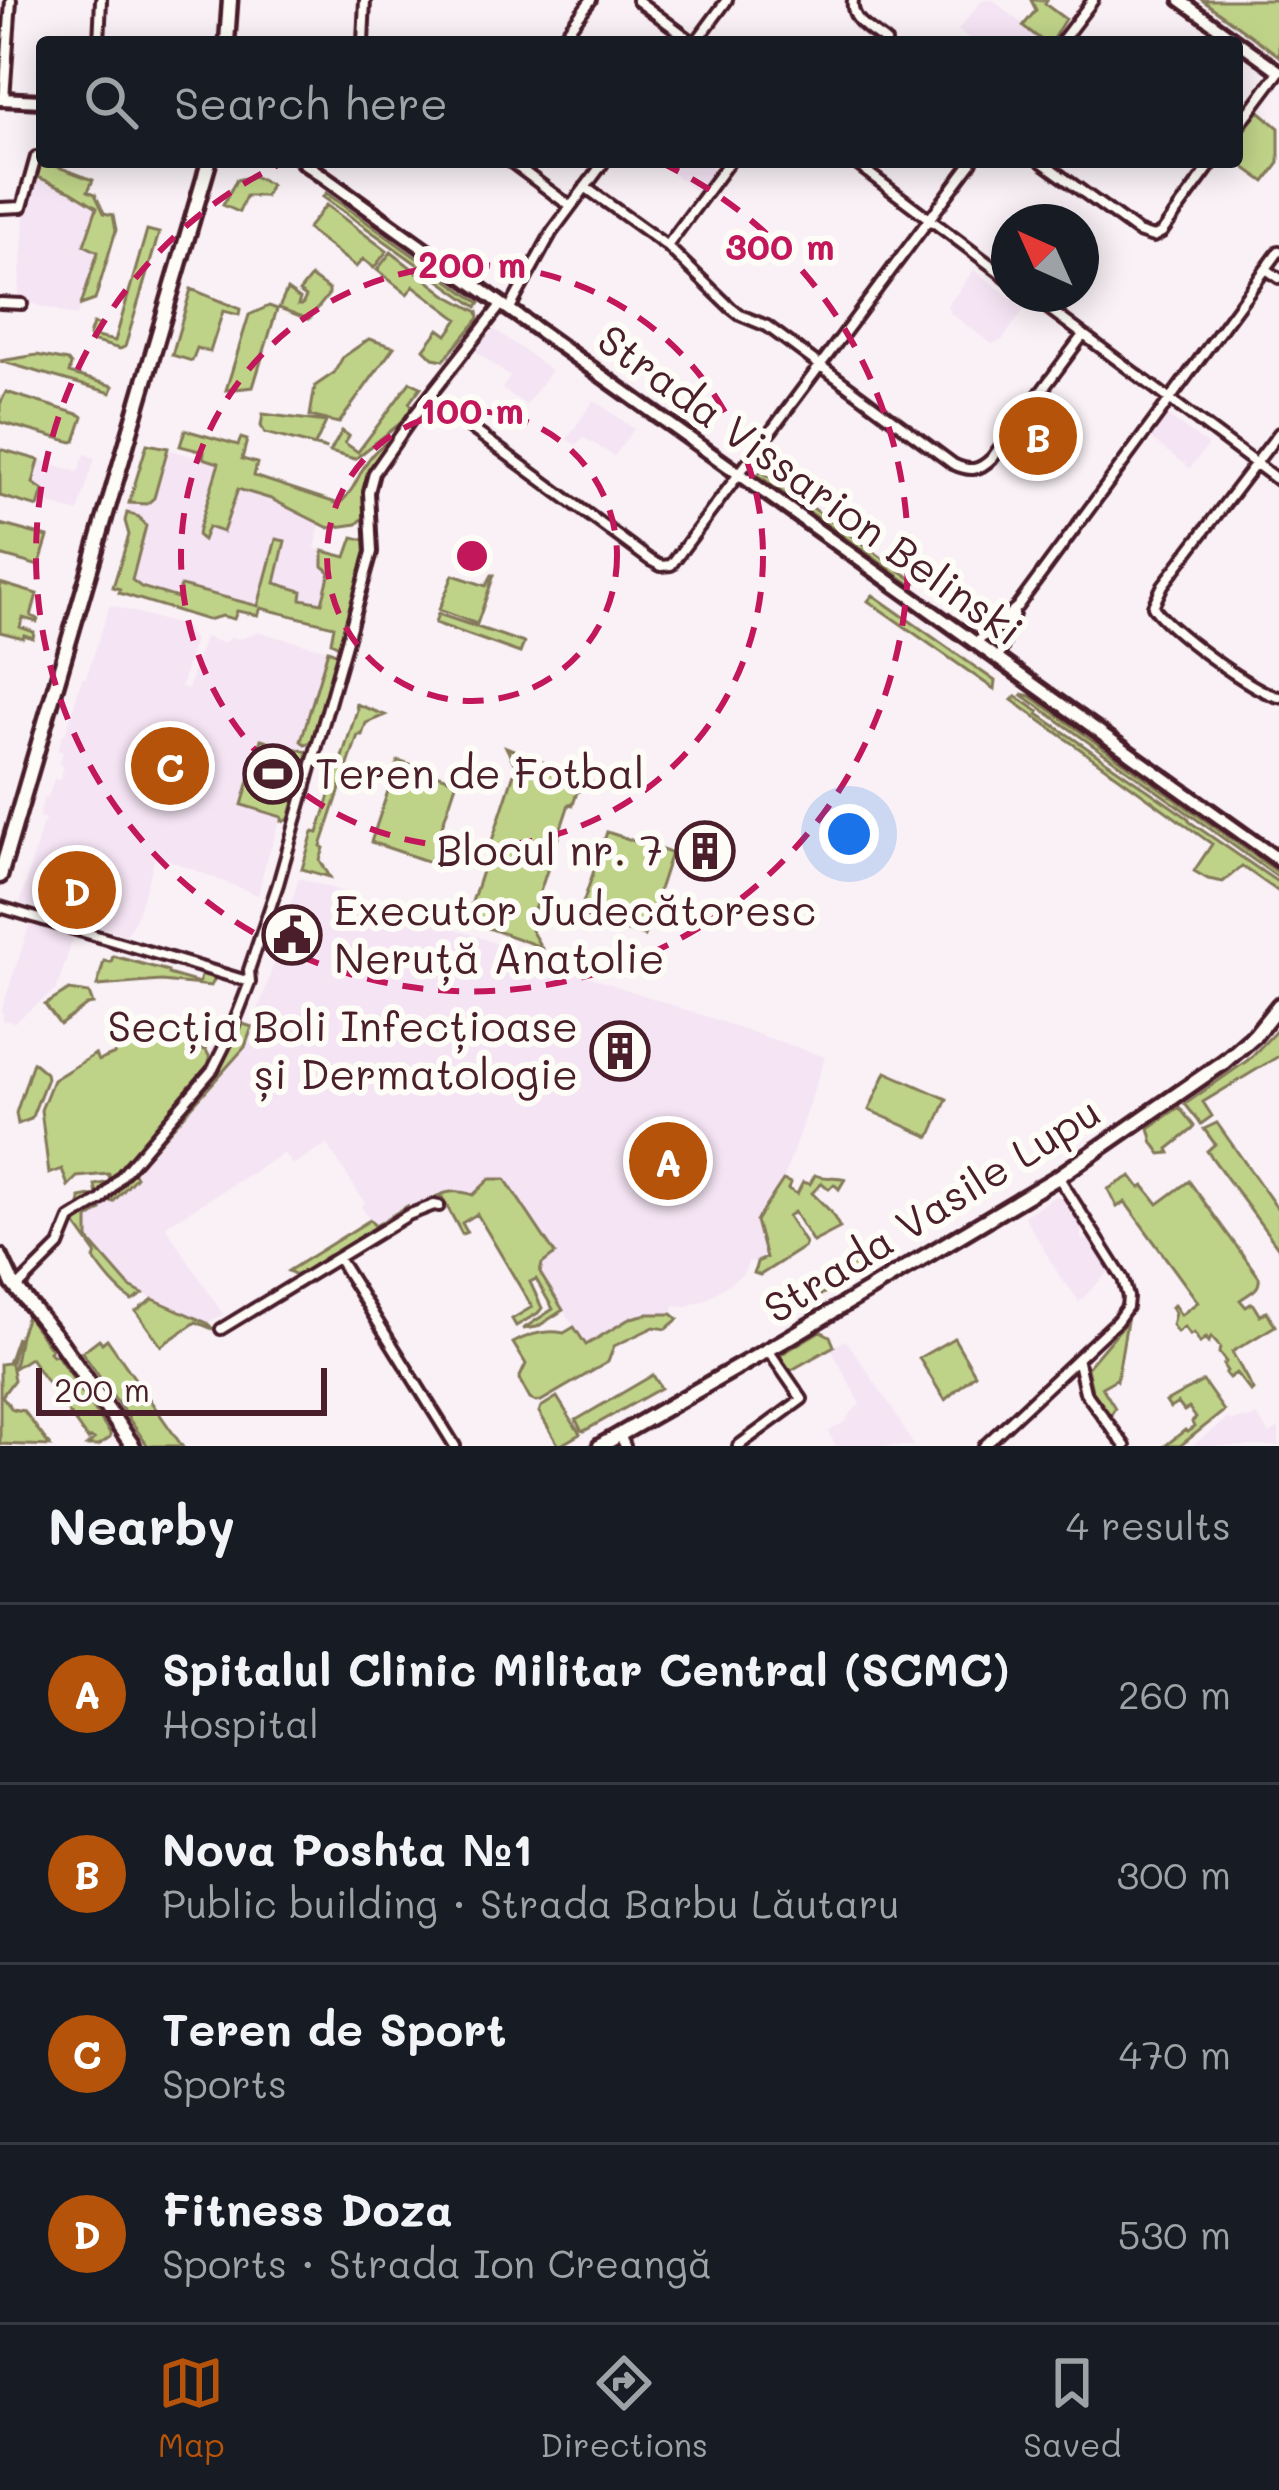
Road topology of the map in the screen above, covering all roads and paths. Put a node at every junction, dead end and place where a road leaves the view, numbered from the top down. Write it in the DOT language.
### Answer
graph roads {
  1 [pos="11,0"];
  2 [pos="101,0"];
  3 [pos="230,0"];
  4 [pos="365,0"];
  5 [pos="591,0"];
  6 [pos="637,0"];
  7 [pos="728,0"];
  8 [pos="853,0"];
  9 [pos="1093,0"];
  10 [pos="1180,0"];
  11 [pos="99,36"];
  12 [pos="227,36"];
  13 [pos="363,36"];
  14 [pos="564,36"];
  15 [pos="686,36"];
  16 [pos="699,36"];
  17 [pos="878,36"];
  18 [pos="1066,36"];
  19 [pos="1230,36"];
  20 [pos="1243,45"];
  21 [pos="1279,71"];
  22 [pos="2,99"];
  23 [pos="36,101"];
  24 [pos="1243,120"];
  25 [pos="36,157"];
  26 [pos="206,168"];
  27 [pos="311,168"];
  28 [pos="519,168"];
  29 [pos="599,168"];
  30 [pos="725,168"];
  31 [pos="862,168"];
  32 [pos="968,168"];
  33 [pos="1050,168"];
  34 [pos="1209,168"];
  35 [pos="585,187"];
  36 [pos="570,206"];
  37 [pos="0,208"];
  38 [pos="931,220"];
  39 [pos="668,246"];
  40 [pos="1279,251"];
  41 [pos="991,265"];
  42 [pos="1266,269"];
  43 [pos="1279,278"];
  44 [pos="0,303"];
  45 [pos="22,304"];
  46 [pos="505,308"];
  47 [pos="1053,312"];
  48 [pos="1083,335"];
  49 [pos="821,364"];
  50 [pos="429,398"];
  51 [pos="1168,399"];
  52 [pos="1279,433"];
  53 [pos="1256,464"];
  54 [pos="738,474"];
  55 [pos="1279,481"];
  56 [pos="1017,607"];
  57 [pos="975,643"];
  58 [pos="998,660"];
  59 [pos="1279,697"];
  60 [pos="1279,860"];
  61 [pos="2,861"];
  62 [pos="0,876"];
  63 [pos="0,907"];
  64 [pos="250,982"];
  65 [pos="1279,1005"];
  66 [pos="1058,1177"];
  67 [pos="439,1206"];
  68 [pos="0,1256"];
  69 [pos="338,1258"];
  70 [pos="10,1285"];
  71 [pos="221,1329"];
  72 [pos="769,1350"];
  73 [pos="1078,1360"];
  74 [pos="622,1440"];
  75 [pos="133,1446"];
  76 [pos="455,1446"];
  77 [pos="600,1446"];
  78 [pos="738,1446"];
  79 [pos="984,1446"];
  80 [pos="1125,1446"];
  1 -- 22 [label="street"];
  2 -- 11 [label="street"];
  3 -- 12 [label="main road"];
  4 -- 13 [label="street"];
  5 -- 14 [label="street"];
  6 -- 15 [label="street"];
  7 -- 16 [label="street"];
  8 -- 17 [label="street"];
  9 -- 18 [label="street"];
  10 -- 19 [label="street"];
  20 -- 21 [label="street"];
  21 -- 24 [label="street"];
  22 -- 23 [label="main road"];
  25 -- 37 [label="street"];
  26 -- 61 [label="main road"];
  27 -- 46 [label="main road, Strada Vissarion Belinski"];
  28 -- 36 [label="street"];
  29 -- 35 [label="street"];
  30 -- 39 [label="street"];
  31 -- 38 [label="street"];
  32 -- 38 [label="street"];
  33 -- 34 [label="street"];
  35 -- 36 [label="street"];
  35 -- 39 [label="street"];
  36 -- 46 [label="street"];
  38 -- 41 [label="street"];
  38 -- 49 [label="street"];
  39 -- 49 [label="street"];
  40 -- 42 [label="street"];
  42 -- 43 [label="street"];
  42 -- 51 [label="street"];
  44 -- 45 [label="street"];
  46 -- 50 [label="street"];
  46 -- 54 [label="main road, Strada Vissarion Belinski"];
  47 -- 48 [label="street"];
  48 -- 49 [label="street"];
  48 -- 51 [label="street"];
  49 -- 54 [label="street"];
  50 -- 54 [label="street"];
  50 -- 64 [label="street"];
  51 -- 53 [label="street"];
  51 -- 56 [label="street"];
  52 -- 53 [label="street"];
  53 -- 55 [label="street"];
  53 -- 59 [label="street"];
  54 -- 57 [label="main road, Strada Vissarion Belinski"];
  56 -- 57 [label="street"];
  56 -- 58 [label="street"];
  57 -- 58 [label="main road, Strada Vissarion Belinski"];
  58 -- 60 [label="main road, Strada Vissarion Belinski"];
  61 -- 62 [label="main road"];
  63 -- 64 [label="street"];
  64 -- 70 [label="street"];
  65 -- 66 [label="main road, Strada Vasile Lupu"];
  66 -- 72 [label="main road, Strada Vasile Lupu"];
  66 -- 73 [label="street"];
  67 -- 69 [label="street"];
  68 -- 70 [label="main road"];
  69 -- 71 [label="street"];
  69 -- 76 [label="street"];
  70 -- 75 [label="main road"];
  72 -- 74 [label="main road, Strada Vasile Lupu"];
  72 -- 78 [label="street"];
  73 -- 79 [label="street"];
  73 -- 80 [label="street"];
  74 -- 77 [label="main road, Strada Vasile Lupu"];
}
